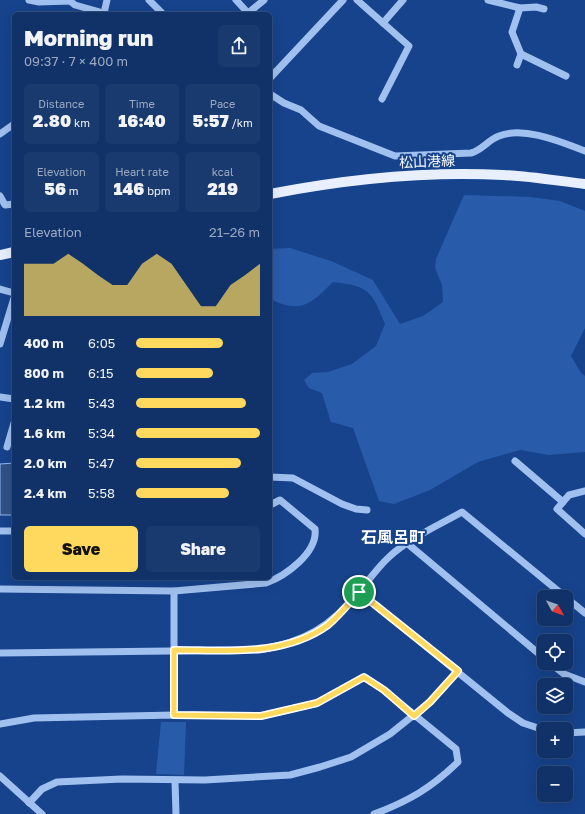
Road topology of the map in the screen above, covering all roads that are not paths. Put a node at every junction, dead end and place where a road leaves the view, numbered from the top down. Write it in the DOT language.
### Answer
graph roads {
  1 [pos="29,0"];
  2 [pos="107,0"];
  3 [pos="149,0"];
  4 [pos="236,0"];
  5 [pos="264,0"];
  6 [pos="343,0"];
  7 [pos="357,0"];
  8 [pos="402,0"];
  9 [pos="488,0"];
  10 [pos="520,8"];
  11 [pos="544,8"];
  12 [pos="98,12"];
  13 [pos="105,12"];
  14 [pos="161,12"];
  15 [pos="246,12"];
  16 [pos="250,12"];
  17 [pos="383,23"];
  18 [pos="521,54"];
  19 [pos="517,65"];
  20 [pos="272,76"];
  21 [pos="566,76"];
  22 [pos="272,95"];
  23 [pos="382,99"];
  24 [pos="12,125"];
  25 [pos="0,134"];
  26 [pos="585,151"];
  27 [pos="585,184"];
  28 [pos="272,194"];
  29 [pos="0,196"];
  30 [pos="12,204"];
  31 [pos="12,252"];
  32 [pos="0,255"];
  33 [pos="0,289"];
  34 [pos="12,292"];
  35 [pos="12,305"];
  36 [pos="0,344"];
  37 [pos="0,397"];
  38 [pos="12,399"];
  39 [pos="12,435"];
  40 [pos="7,447"];
  41 [pos="516,461"];
  42 [pos="272,477"];
  43 [pos="585,491"];
  44 [pos="563,502"];
  45 [pos="272,504"];
  46 [pos="367,510"];
  47 [pos="12,531"];
  48 [pos="0,532"];
  49 [pos="585,534"];
  50 [pos="408,544"];
  51 [pos="0,589"];
  52 [pos="174,591"];
  53 [pos="359,592"];
  54 [pos="585,613"];
  55 [pos="174,650"];
  56 [pos="537,652"];
  57 [pos="0,653"];
  58 [pos="559,670"];
  59 [pos="458,671"];
  60 [pos="585,682"];
  61 [pos="174,715"];
  62 [pos="414,716"];
  63 [pos="0,724"];
  64 [pos="537,728"];
  65 [pos="585,732"];
  66 [pos="573,733"];
  67 [pos="0,776"];
  68 [pos="175,781"];
  69 [pos="29,802"];
  70 [pos="42,814"];
  71 [pos="176,814"];
  72 [pos="374,814"];
  1 -- 12 [label="street"];
  2 -- 13 [label="street"];
  3 -- 14 [label="street"];
  4 -- 15 [label="street"];
  5 -- 16 [label="street"];
  6 -- 20 [label="street"];
  7 -- 17 [label="street"];
  8 -- 17 [label="street"];
  9 -- 10 [label="street"];
  10 -- 11 [label="street"];
  10 -- 18 [label="street"];
  17 -- 23 [label="street"];
  18 -- 19 [label="street"];
  18 -- 21 [label="street"];
  22 -- 26 [label="street"];
  24 -- 25 [label="street"];
  27 -- 28 [label="main road, 松山港線"];
  29 -- 30 [label="street"];
  31 -- 32 [label="main road"];
  33 -- 34 [label="street"];
  35 -- 36 [label="street"];
  37 -- 38 [label="street"];
  39 -- 40 [label="street"];
  41 -- 44 [label="street"];
  42 -- 46 [label="street"];
  43 -- 44 [label="street"];
  44 -- 49 [label="street"];
  45 -- 52 [label="street"];
  47 -- 48 [label="street"];
  50 -- 53 [label="street"];
  50 -- 54 [label="street"];
  50 -- 56 [label="street"];
  51 -- 52 [label="street"];
  52 -- 55 [label="street"];
  53 -- 55 [label="street"];
  53 -- 59 [label="street"];
  55 -- 57 [label="street"];
  55 -- 61 [label="street"];
  58 -- 60 [label="street"];
  59 -- 62 [label="street"];
  59 -- 64 [label="street"];
  61 -- 62 [label="street"];
  61 -- 63 [label="street"];
  62 -- 68 [label="street"];
  62 -- 72 [label="street"];
  65 -- 66 [label="street"];
  67 -- 69 [label="street"];
  68 -- 69 [label="street"];
  68 -- 71 [label="street"];
  69 -- 70 [label="street"];
}
